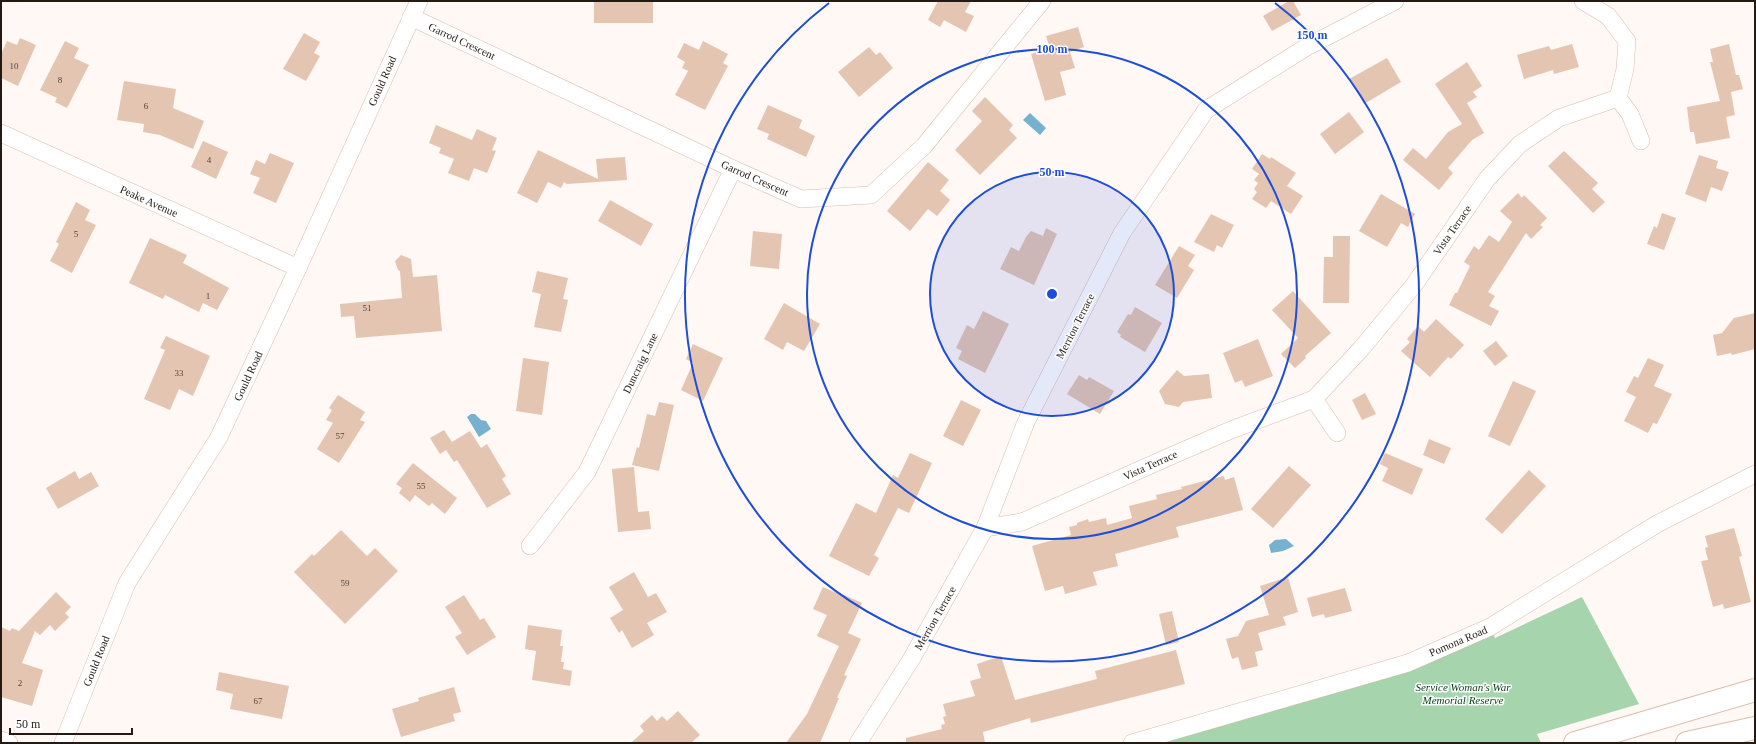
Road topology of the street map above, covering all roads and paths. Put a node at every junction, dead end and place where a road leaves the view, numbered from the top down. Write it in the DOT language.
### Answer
graph roads {
  1 [pos="419,1"];
  2 [pos="1042,1"];
  3 [pos="1395,1"];
  4 [pos="1582,1"];
  5 [pos="412,17"];
  6 [pos="1618,98"];
  7 [pos="1,133"];
  8 [pos="1641,141"];
  9 [pos="733,169"];
  10 [pos="298,268"];
  11 [pos="1314,399"];
  12 [pos="1336,433"];
  13 [pos="1755,474"];
  14 [pos="985,528"];
  15 [pos="530,546"];
  16 [pos="1755,690"];
  17 [pos="1755,728"];
  18 [pos="1,740"];
  19 [pos="9,743"];
  20 [pos="63,743"];
  21 [pos="858,743"];
  22 [pos="1132,743"];
  23 [pos="1575,743"];
  24 [pos="1687,743"];
  1 -- 5 [label="street, Gould Road"];
  2 -- 9 [label="street, Garrod Crescent"];
  3 -- 14 [label="street, Merrion Terrace"];
  4 -- 6 [label="street"];
  5 -- 9 [label="street, Garrod Crescent"];
  5 -- 10 [label="street, Gould Road"];
  6 -- 8 [label="street"];
  6 -- 11 [label="street, Vista Terrace"];
  7 -- 10 [label="street, Peake Avenue"];
  9 -- 15 [label="street, Duncraig Lane"];
  10 -- 20 [label="street, Gould Road"];
  11 -- 12 [label="street"];
  11 -- 14 [label="street, Vista Terrace"];
  13 -- 22 [label="street, Pomona Road"];
  14 -- 21 [label="street, Merrion Terrace"];
  16 -- 23 [label="highway"];
  17 -- 24 [label="highway"];
  18 -- 19 [label="street"];
}
